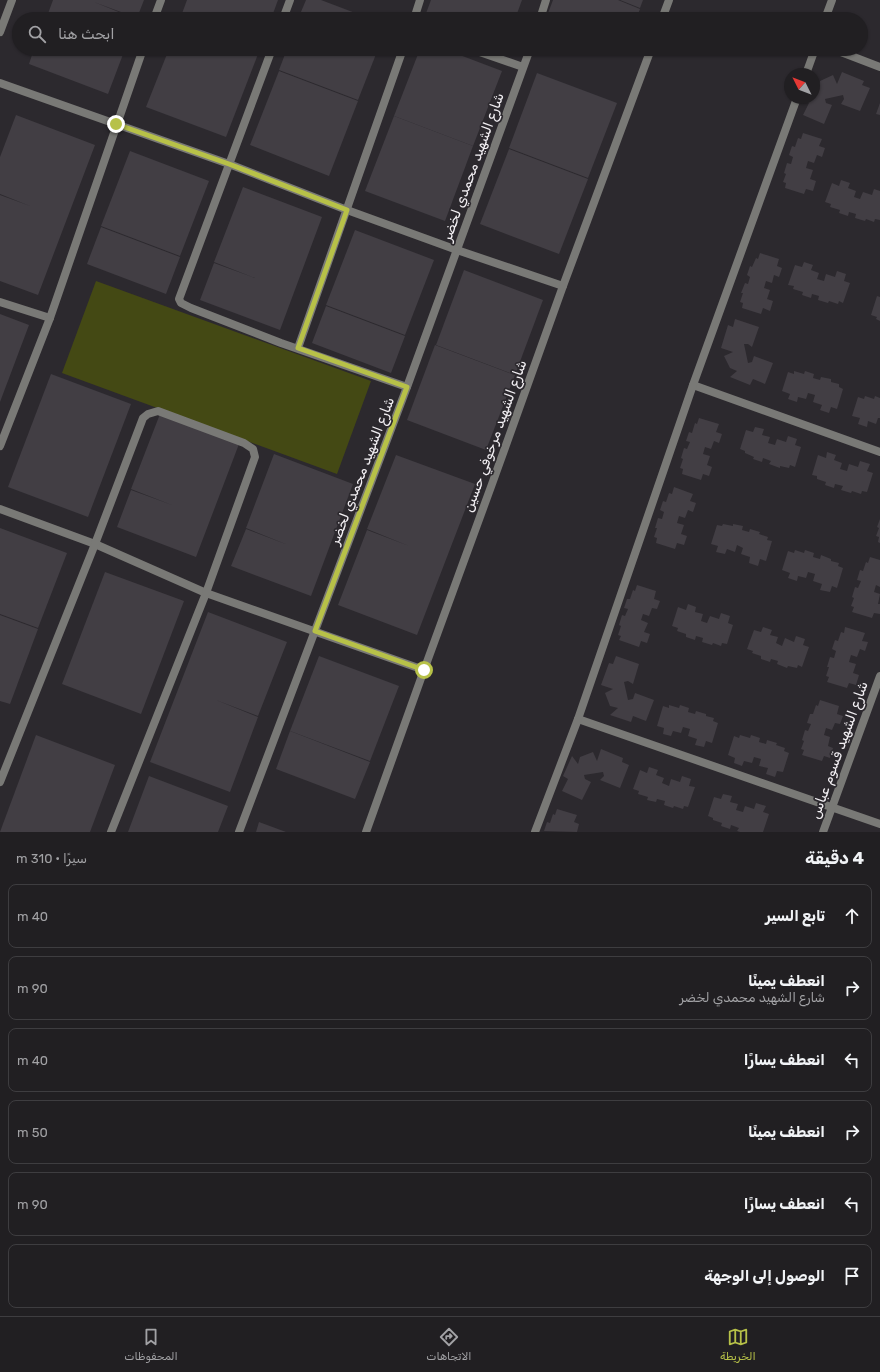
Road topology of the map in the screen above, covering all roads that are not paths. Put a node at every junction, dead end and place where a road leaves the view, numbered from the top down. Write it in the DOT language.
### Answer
graph roads {
  1 [pos="12,0"];
  2 [pos="161,0"];
  3 [pos="290,0"];
  4 [pos="420,0"];
  5 [pos="546,0"];
  6 [pos="669,0"];
  7 [pos="832,0"];
  8 [pos="157,12"];
  9 [pos="286,12"];
  10 [pos="416,12"];
  11 [pos="542,12"];
  12 [pos="665,12"];
  13 [pos="828,12"];
  14 [pos="0,32"];
  15 [pos="140,56"];
  16 [pos="269,56"];
  17 [pos="401,56"];
  18 [pos="492,56"];
  19 [pos="528,56"];
  20 [pos="648,56"];
  21 [pos="812,56"];
  22 [pos="851,56"];
  23 [pos="524,67"];
  24 [pos="880,67"];
  25 [pos="808,68"];
  26 [pos="0,83"];
  27 [pos="795,104"];
  28 [pos="116,124"];
  29 [pos="229,164"];
  30 [pos="347,210"];
  31 [pos="457,250"];
  32 [pos="563,286"];
  33 [pos="0,302"];
  34 [pos="50,318"];
  35 [pos="298,348"];
  36 [pos="693,384"];
  37 [pos="407,387"];
  38 [pos="0,446"];
  39 [pos="880,452"];
  40 [pos="0,509"];
  41 [pos="95,544"];
  42 [pos="206,593"];
  43 [pos="315,631"];
  44 [pos="424,670"];
  45 [pos="880,676"];
  46 [pos="578,719"];
  47 [pos="0,782"];
  48 [pos="832,807"];
  49 [pos="880,824"];
  50 [pos="111,832"];
  51 [pos="238,832"];
  52 [pos="366,832"];
  53 [pos="535,832"];
  54 [pos="823,832"];
  1 -- 14 [label="street"];
  2 -- 8 [label="street"];
  3 -- 9 [label="street"];
  4 -- 10 [label="street"];
  5 -- 11 [label="street"];
  6 -- 12 [label="street"];
  7 -- 13 [label="street"];
  15 -- 28 [label="street"];
  16 -- 29 [label="street"];
  17 -- 30 [label="street"];
  18 -- 23 [label="street"];
  19 -- 23 [label="street, شارع الشهيد محمدي لخضر"];
  20 -- 32 [label="street, شارع الشهيد مرخوفي حسين"];
  21 -- 25 [label="street"];
  22 -- 24 [label="street"];
  23 -- 31 [label="street, شارع الشهيد محمدي لخضر"];
  26 -- 28 [label="street"];
  27 -- 36 [label="street"];
  28 -- 29 [label="street"];
  28 -- 34 [label="street"];
  29 -- 30 [label="street"];
  29 -- 35 [label="street"];
  30 -- 31 [label="street"];
  30 -- 35 [label="street"];
  31 -- 32 [label="street"];
  31 -- 37 [label="street, شارع الشهيد محمدي لخضر"];
  32 -- 44 [label="street, شارع الشهيد مرخوفي حسين"];
  33 -- 34 [label="street"];
  34 -- 38 [label="street"];
  35 -- 37 [label="street"];
  36 -- 39 [label="street"];
  36 -- 46 [label="street"];
  37 -- 43 [label="street, شارع الشهيد محمدي لخضر"];
  40 -- 41 [label="street"];
  41 -- 42 [label="street"];
  41 -- 42 [label="street"];
  41 -- 47 [label="street"];
  42 -- 43 [label="street"];
  42 -- 50 [label="street"];
  43 -- 44 [label="street"];
  43 -- 51 [label="street, شارع الشهيد محمدي لخضر"];
  44 -- 52 [label="street, شارع الشهيد مرخوفي حسين"];
  45 -- 48 [label="street, شارع الشهيد قسوم عباس"];
  46 -- 48 [label="street"];
  46 -- 53 [label="street"];
  48 -- 49 [label="street"];
  48 -- 54 [label="street, شارع الشهيد قسوم عباس"];
}
